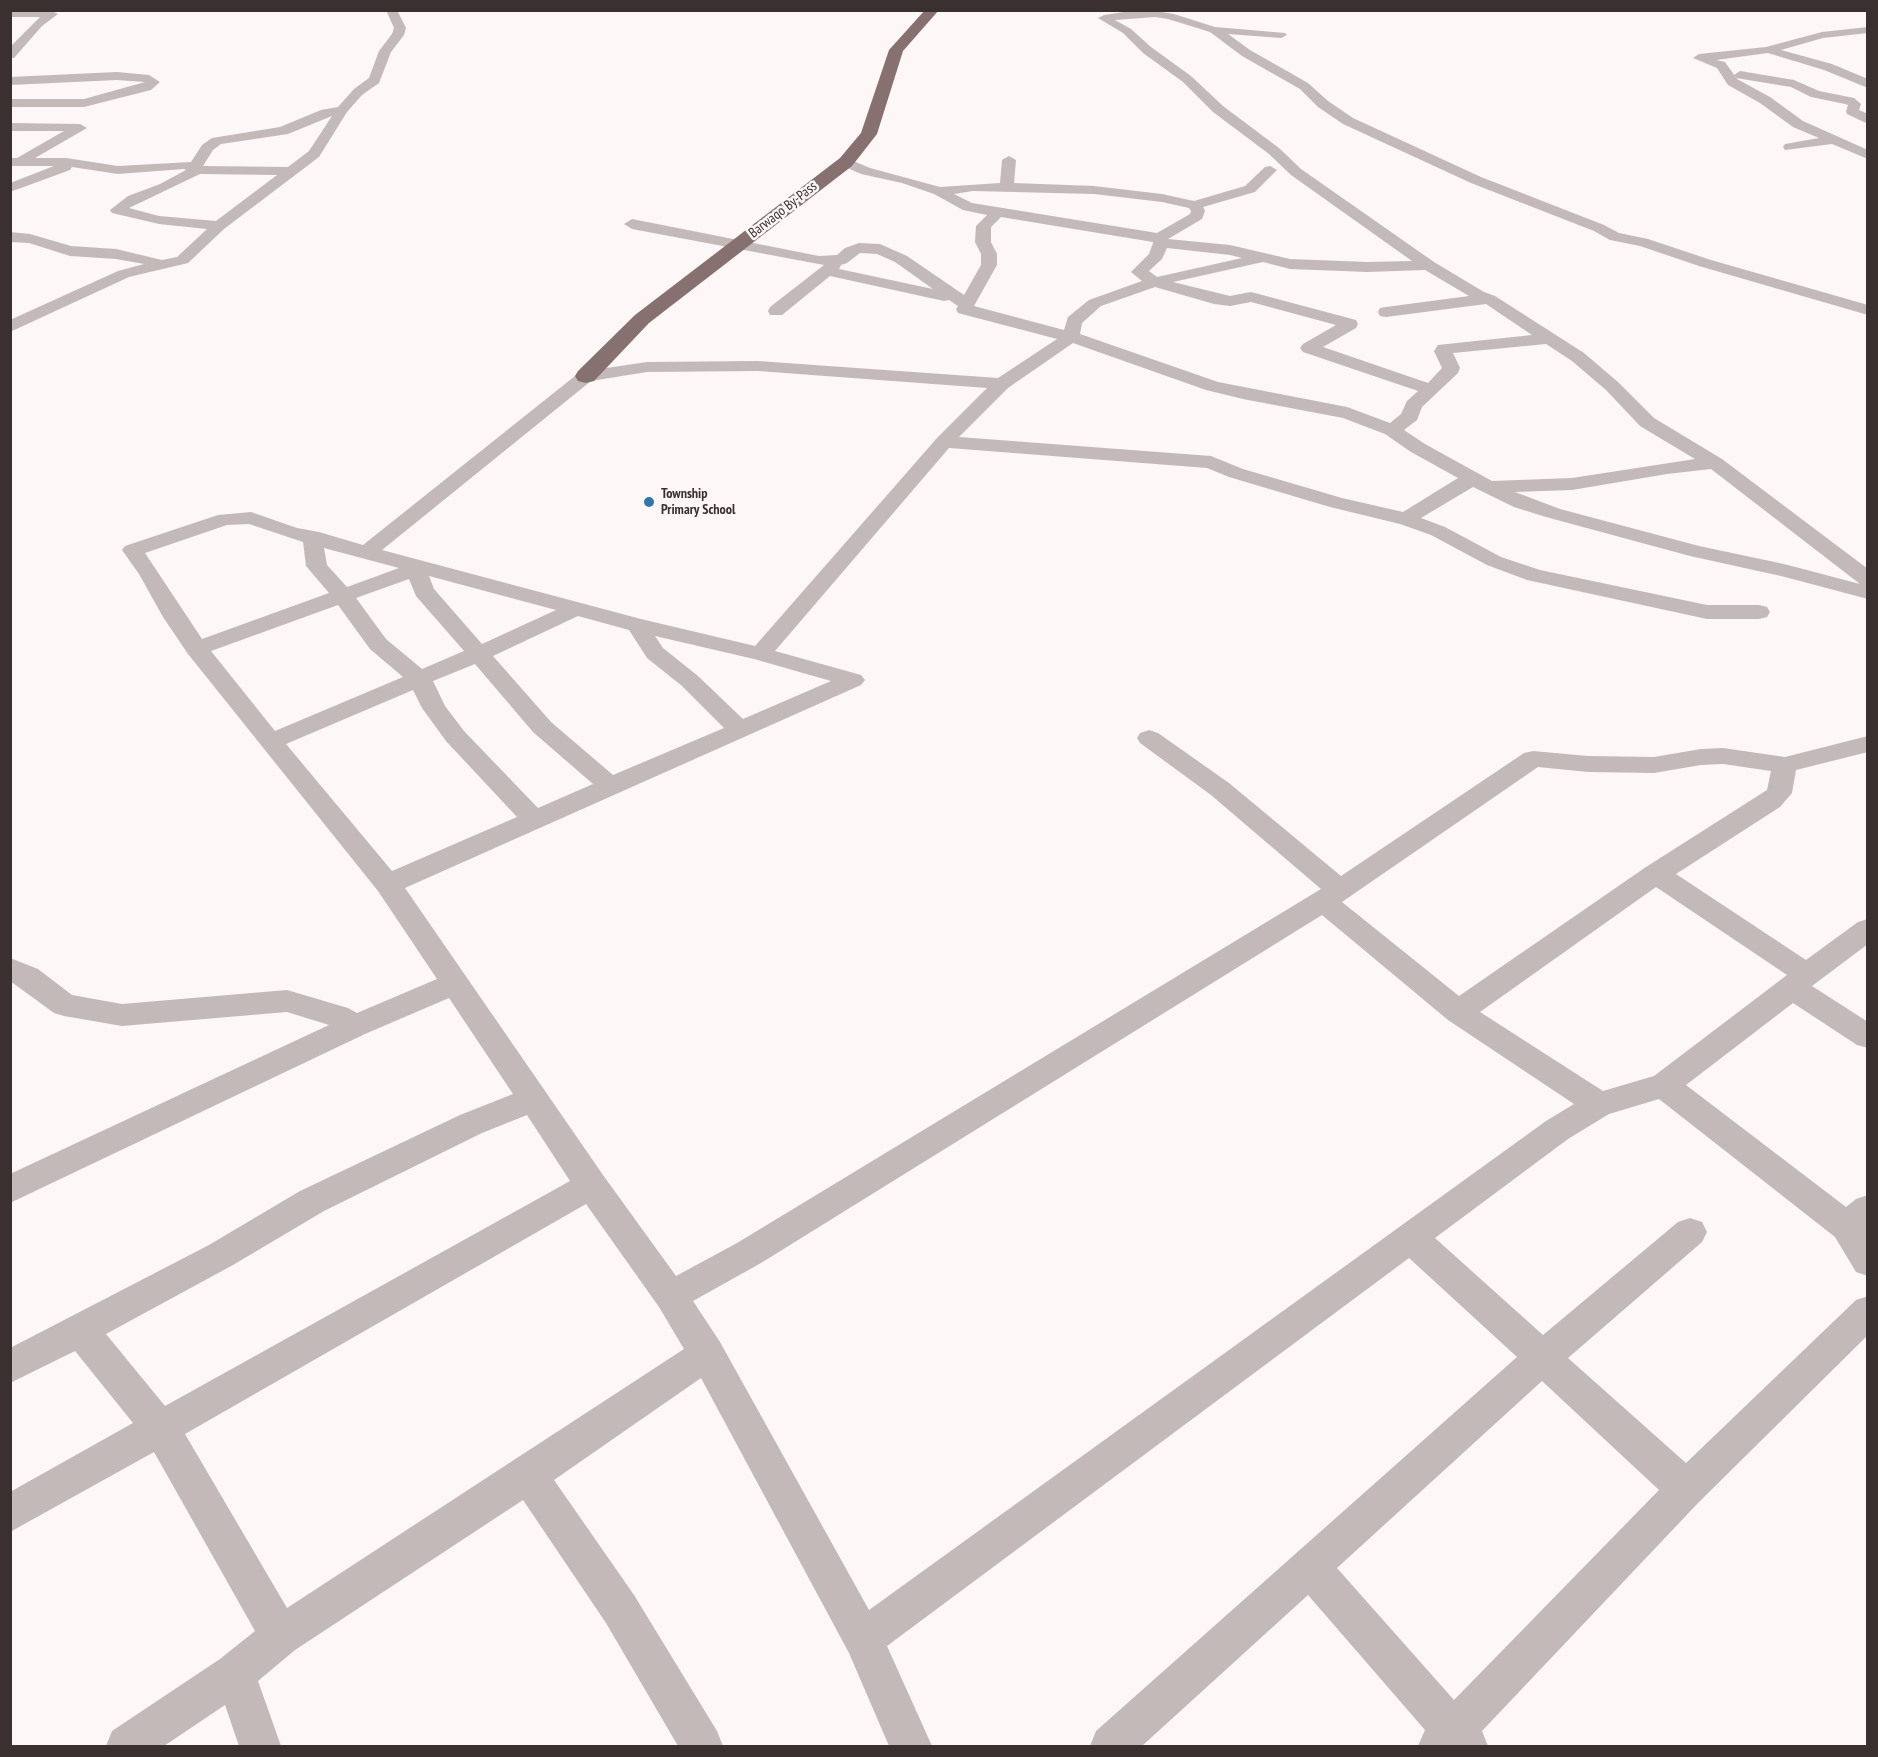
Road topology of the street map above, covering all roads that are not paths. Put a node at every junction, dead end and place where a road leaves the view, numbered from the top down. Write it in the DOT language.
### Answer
graph roads {
  1 [pos="391,10"];
  2 [pos="933,10"];
  3 [pos="10,14"];
  4 [pos="1214,30"];
  5 [pos="1868,30"];
  6 [pos="1281,35"];
  7 [pos="1767,50"];
  8 [pos="10,55"];
  9 [pos="1740,75"];
  10 [pos="10,81"];
  11 [pos="1868,84"];
  12 [pos="10,103"];
  13 [pos="40,103"];
  14 [pos="1861,104"];
  15 [pos="342,110"];
  16 [pos="1868,120"];
  17 [pos="10,127"];
  18 [pos="1833,140"];
  19 [pos="1865,152"];
  20 [pos="1807,158"];
  21 [pos="1009,160"];
  22 [pos="15,162"];
  23 [pos="846,162"];
  24 [pos="74,163"];
  25 [pos="195,168"];
  26 [pos="294,171"];
  27 [pos="1270,171"];
  28 [pos="1007,187"];
  29 [pos="10,189"];
  30 [pos="939,192"];
  31 [pos="1194,204"];
  32 [pos="997,213"];
  33 [pos="632,224"];
  34 [pos="219,226"];
  35 [pos="10,237"];
  36 [pos="1160,241"];
  37 [pos="736,246"];
  38 [pos="1266,257"];
  39 [pos="169,265"];
  40 [pos="1428,265"];
  41 [pos="830,266"];
  42 [pos="1154,282"];
  43 [pos="1490,299"];
  44 [pos="963,302"];
  45 [pos="1868,310"];
  46 [pos="776,311"];
  47 [pos="1386,312"];
  48 [pos="10,327"];
  49 [pos="1071,337"];
  50 [pos="1550,338"];
  51 [pos="586,376"];
  52 [pos="1002,384"];
  53 [pos="1429,389"];
  54 [pos="1392,430"];
  55 [pos="944,441"];
  56 [pos="1716,464"];
  57 [pos="1481,482"];
  58 [pos="1406,519"];
  59 [pos="312,536"];
  60 [pos="367,552"];
  61 [pos="413,566"];
  62 [pos="1868,580"];
  63 [pos="1868,593"];
  64 [pos="342,594"];
  65 [pos="578,608"];
  66 [pos="1759,612"];
  67 [pos="637,625"];
  68 [pos="196,649"];
  69 [pos="480,653"];
  70 [pos="760,654"];
  71 [pos="420,678"];
  72 [pos="741,731"];
  73 [pos="1149,738"];
  74 [pos="272,741"];
  75 [pos="1868,744"];
  76 [pos="1785,765"];
  77 [pos="610,786"];
  78 [pos="534,819"];
  79 [pos="1656,874"];
  80 [pos="388,884"];
  81 [pos="1331,896"];
  82 [pos="1868,929"];
  83 [pos="10,968"];
  84 [pos="1799,981"];
  85 [pos="455,983"];
  86 [pos="1458,1012"];
  87 [pos="355,1026"];
  88 [pos="1868,1037"];
  89 [pos="1664,1085"];
  90 [pos="534,1099"];
  91 [pos="1599,1105"];
  92 [pos="591,1185"];
  93 [pos="10,1189"];
  94 [pos="1857,1218"];
  95 [pos="1690,1232"];
  96 [pos="1412,1239"];
  97 [pos="1868,1261"];
  98 [pos="671,1296"];
  99 [pos="1868,1311"];
  100 [pos="81,1331"];
  101 [pos="707,1354"];
  102 [pos="1544,1356"];
  103 [pos="10,1367"];
  104 [pos="161,1429"];
  105 [pos="528,1475"];
  106 [pos="1686,1489"];
  107 [pos="10,1513"];
  108 [pos="1311,1568"];
  109 [pos="281,1636"];
  110 [pos="863,1639"];
  111 [pos="235,1674"];
  112 [pos="1453,1741"];
  113 [pos="695,1744"];
  114 [pos="127,1746"];
  115 [pos="260,1746"];
  116 [pos="911,1746"];
  117 [pos="1111,1746"];
  1 -- 15 [label="street"];
  2 -- 23 [label="highway, Barwaqo By-Pass"];
  3 -- 8 [label="street"];
  4 -- 6 [label="street"];
  4 -- 40 [label="street"];
  4 -- 45 [label="street"];
  5 -- 7 [label="street"];
  7 -- 11 [label="street"];
  7 -- 18 [label="street"];
  9 -- 14 [label="street"];
  10 -- 13 [label="street"];
  12 -- 13 [label="street"];
  13 -- 17 [label="street"];
  14 -- 16 [label="street"];
  15 -- 25 [label="street"];
  15 -- 26 [label="street"];
  17 -- 22 [label="street"];
  18 -- 19 [label="street"];
  18 -- 20 [label="street"];
  21 -- 28 [label="street"];
  22 -- 24 [label="street"];
  23 -- 30 [label="street"];
  23 -- 37 [label="highway, Barwaqo By-Pass"];
  24 -- 25 [label="street"];
  24 -- 29 [label="street"];
  25 -- 26 [label="street"];
  25 -- 34 [label="street"];
  26 -- 34 [label="street"];
  27 -- 31 [label="street"];
  28 -- 30 [label="street"];
  28 -- 31 [label="street"];
  30 -- 32 [label="street"];
  31 -- 36 [label="street"];
  32 -- 36 [label="street"];
  32 -- 44 [label="street"];
  33 -- 37 [label="street"];
  34 -- 39 [label="street"];
  35 -- 39 [label="street"];
  36 -- 38 [label="street"];
  36 -- 42 [label="street"];
  37 -- 41 [label="street"];
  37 -- 51 [label="highway, Barwaqo By-Pass"];
  38 -- 40 [label="street"];
  38 -- 42 [label="street"];
  39 -- 48 [label="street"];
  40 -- 43 [label="street"];
  41 -- 44 [label="street"];
  41 -- 44 [label="street"];
  41 -- 46 [label="street"];
  42 -- 49 [label="street"];
  42 -- 53 [label="street"];
  43 -- 47 [label="street"];
  43 -- 50 [label="street"];
  44 -- 49 [label="street"];
  49 -- 52 [label="street"];
  49 -- 54 [label="street"];
  50 -- 53 [label="street"];
  50 -- 56 [label="street"];
  51 -- 52 [label="street"];
  51 -- 60 [label="street"];
  52 -- 55 [label="street"];
  53 -- 54 [label="street"];
  54 -- 57 [label="street"];
  55 -- 58 [label="street"];
  55 -- 70 [label="street"];
  56 -- 57 [label="street"];
  56 -- 62 [label="street"];
  57 -- 58 [label="street"];
  57 -- 63 [label="street"];
  58 -- 66 [label="street"];
  59 -- 60 [label="street"];
  59 -- 64 [label="street"];
  59 -- 68 [label="street"];
  60 -- 61 [label="street"];
  61 -- 64 [label="street"];
  61 -- 65 [label="street"];
  61 -- 69 [label="street"];
  64 -- 68 [label="street"];
  64 -- 71 [label="street"];
  65 -- 67 [label="street"];
  65 -- 69 [label="street"];
  67 -- 70 [label="street"];
  67 -- 72 [label="street"];
  68 -- 74 [label="street"];
  69 -- 71 [label="street"];
  69 -- 77 [label="street"];
  70 -- 72 [label="street"];
  71 -- 74 [label="street"];
  71 -- 78 [label="street"];
  72 -- 77 [label="street"];
  73 -- 81 [label="street"];
  74 -- 80 [label="street"];
  75 -- 76 [label="street"];
  76 -- 79 [label="street"];
  76 -- 81 [label="street"];
  77 -- 78 [label="street"];
  78 -- 80 [label="street"];
  79 -- 84 [label="street"];
  79 -- 86 [label="street"];
  80 -- 85 [label="street"];
  81 -- 86 [label="street"];
  81 -- 98 [label="street"];
  82 -- 84 [label="street"];
  83 -- 87 [label="street"];
  84 -- 88 [label="street"];
  84 -- 89 [label="street"];
  85 -- 87 [label="street"];
  85 -- 90 [label="street"];
  86 -- 91 [label="street"];
  87 -- 93 [label="street"];
  89 -- 91 [label="street"];
  89 -- 94 [label="street"];
  90 -- 92 [label="street"];
  90 -- 100 [label="street"];
  91 -- 96 [label="street"];
  92 -- 98 [label="street"];
  92 -- 104 [label="street"];
  94 -- 97 [label="street"];
  95 -- 102 [label="street"];
  96 -- 102 [label="street"];
  96 -- 110 [label="street"];
  98 -- 101 [label="street"];
  99 -- 106 [label="street"];
  100 -- 103 [label="street"];
  100 -- 104 [label="street"];
  101 -- 105 [label="street"];
  101 -- 110 [label="street"];
  102 -- 106 [label="street"];
  102 -- 108 [label="street"];
  104 -- 107 [label="street"];
  104 -- 109 [label="street"];
  105 -- 109 [label="street"];
  105 -- 113 [label="street"];
  106 -- 112 [label="street"];
  108 -- 112 [label="street"];
  108 -- 117 [label="street"];
  109 -- 111 [label="street"];
  110 -- 116 [label="street"];
  111 -- 114 [label="street"];
  111 -- 115 [label="street"];
}
